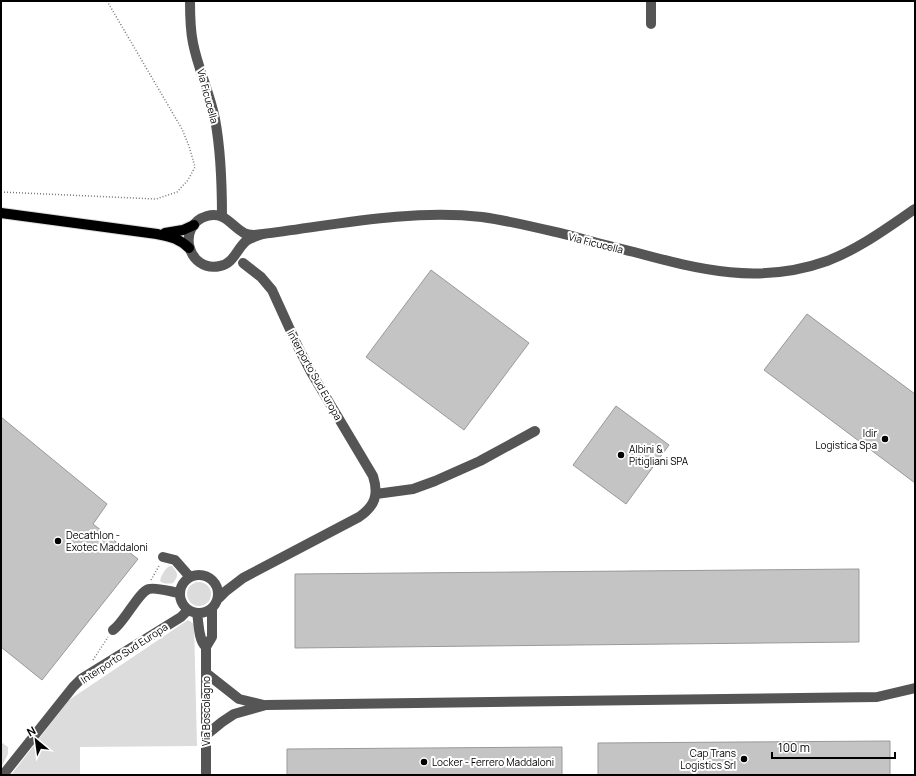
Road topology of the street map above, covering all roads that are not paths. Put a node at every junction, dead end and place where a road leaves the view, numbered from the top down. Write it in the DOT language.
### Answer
graph roads {
  1 [pos="190,1"];
  2 [pos="651,1"];
  3 [pos="651,24"];
  4 [pos="915,209"];
  5 [pos="1,213"];
  6 [pos="222,217"];
  7 [pos="194,225"];
  8 [pos="234,225"];
  9 [pos="157,234"];
  10 [pos="263,234"];
  11 [pos="189,248"];
  12 [pos="238,251"];
  13 [pos="243,263"];
  14 [pos="535,431"];
  15 [pos="376,494"];
  16 [pos="163,557"];
  17 [pos="190,577"];
  18 [pos="243,578"];
  19 [pos="214,580"];
  20 [pos="180,593"];
  21 [pos="218,598"];
  22 [pos="212,609"];
  23 [pos="193,612"];
  24 [pos="113,630"];
  25 [pos="206,648"];
  26 [pos="206,673"];
  27 [pos="915,688"];
  28 [pos="266,705"];
  29 [pos="206,735"];
  30 [pos="4,775"];
  31 [pos="206,775"];
  1 -- 6 [label="street, Via Ficucella"];
  2 -- 3 [label="street"];
  4 -- 10 [label="street, Via Ficucella"];
  5 -- 9 [label="main road"];
  6 -- 7 [label="street"];
  6 -- 8 [label="street, Via Ficucella"];
  7 -- 9 [label="main road"];
  7 -- 11 [label="street"];
  8 -- 10 [label="street, Via Ficucella"];
  8 -- 12 [label="street"];
  9 -- 11 [label="main road"];
  10 -- 12 [label="street, Via Ficucella"];
  11 -- 12 [label="street, Via Ficucella"];
  13 -- 15 [label="street, Interporto Sud Europa"];
  14 -- 15 [label="street"];
  15 -- 18 [label="street"];
  16 -- 17 [label="street"];
  17 -- 19 [label="street"];
  17 -- 20 [label="street"];
  18 -- 19 [label="street"];
  18 -- 21 [label="street"];
  19 -- 21 [label="street"];
  20 -- 23 [label="street"];
  20 -- 24 [label="street"];
  21 -- 22 [label="street"];
  22 -- 23 [label="street"];
  22 -- 25 [label="street, Via Boscolagno"];
  23 -- 25 [label="street, Via Boscolagno"];
  23 -- 30 [label="street, Interporto Sud Europa"];
  25 -- 26 [label="street, Via Boscolagno"];
  26 -- 28 [label="street"];
  26 -- 29 [label="street, Via Boscolagno"];
  27 -- 28 [label="street"];
  28 -- 29 [label="street"];
  29 -- 31 [label="street, Via Boscolagno"];
}
